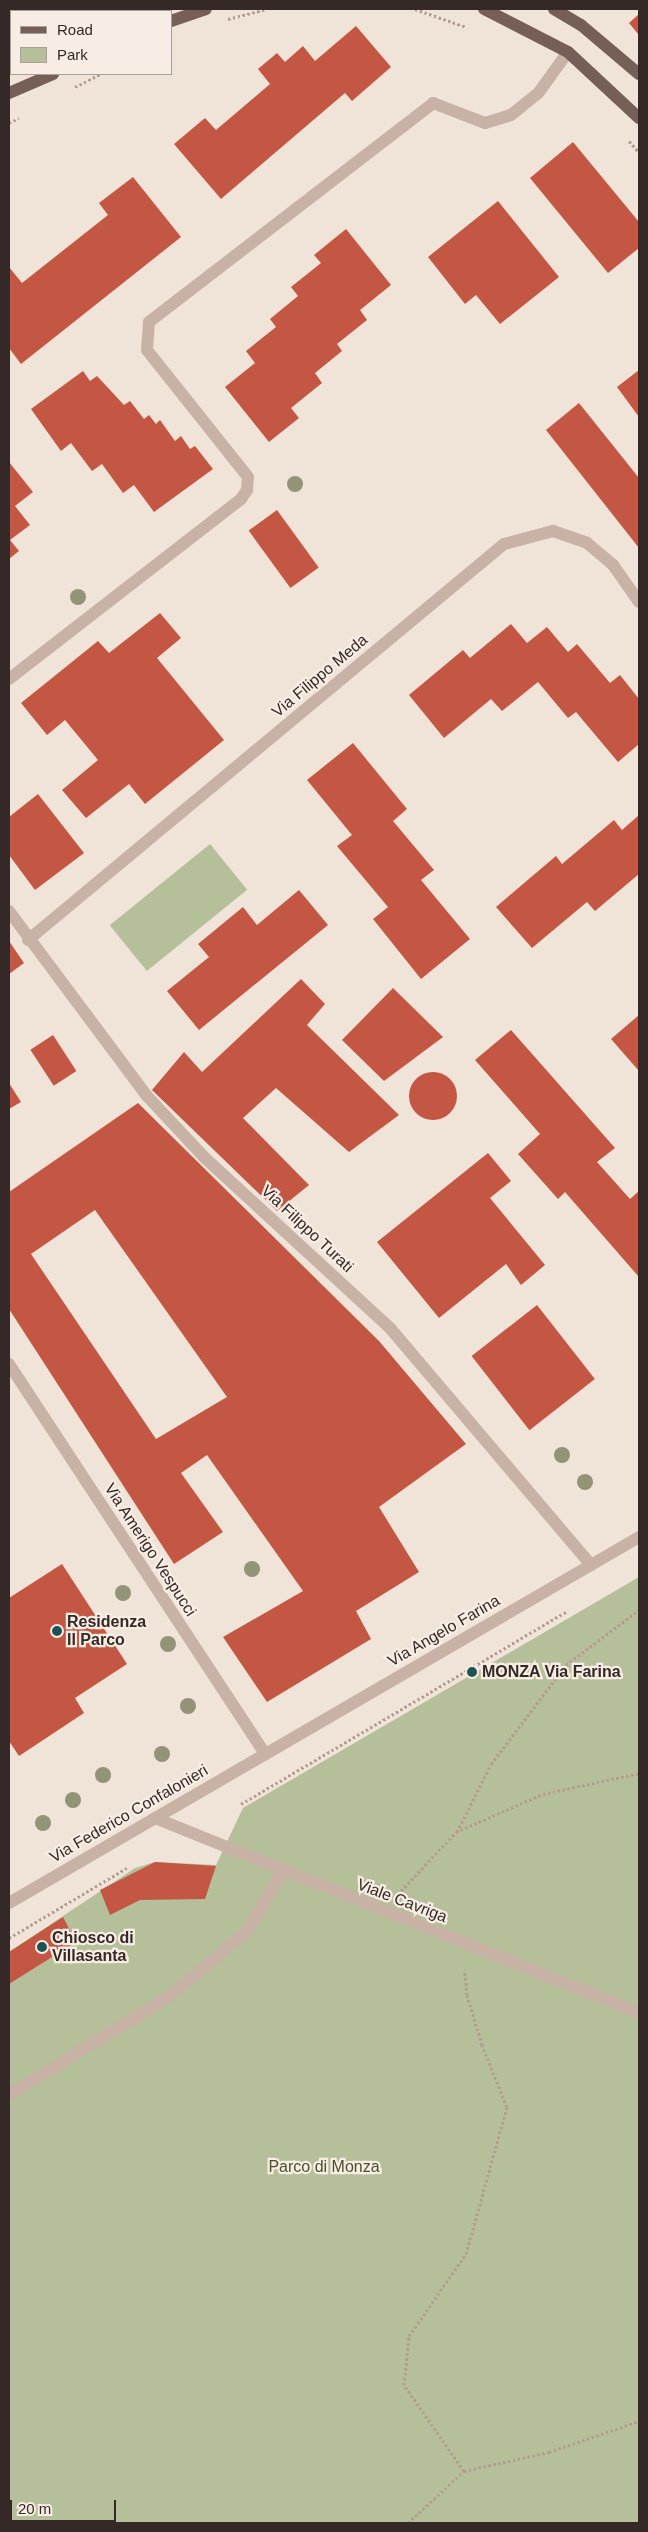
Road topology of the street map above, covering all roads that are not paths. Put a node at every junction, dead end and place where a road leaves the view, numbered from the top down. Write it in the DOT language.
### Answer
graph roads {
  1 [pos="206,9"];
  2 [pos="484,9"];
  3 [pos="554,9"];
  4 [pos="172,21"];
  5 [pos="568,52"];
  6 [pos="639,74"];
  7 [pos="51,75"];
  8 [pos="9,94"];
  9 [pos="639,118"];
  10 [pos="639,602"];
  11 [pos="9,679"];
  12 [pos="9,910"];
  13 [pos="28,940"];
  14 [pos="9,1364"];
  15 [pos="639,1537"];
  16 [pos="591,1565"];
  17 [pos="265,1754"];
  18 [pos="155,1818"];
  19 [pos="282,1872"];
  20 [pos="9,1903"];
  21 [pos="639,2013"];
  22 [pos="9,2095"];
  1 -- 4 [label="main road"];
  2 -- 5 [label="main road"];
  3 -- 6 [label="main road"];
  5 -- 9 [label="main road"];
  5 -- 11 [label="street"];
  7 -- 8 [label="main road"];
  10 -- 13 [label="street, Via Filippo Meda"];
  12 -- 13 [label="street, Via Filippo Turati"];
  13 -- 16 [label="street, Via Filippo Turati"];
  14 -- 17 [label="street, Via Amerigo Vespucci"];
  15 -- 16 [label="street, Via Angelo Farina"];
  16 -- 17 [label="street, Via Angelo Farina"];
  17 -- 18 [label="street, Via Federico Confalonieri"];
  18 -- 19 [label="street, Viale Cavriga"];
  18 -- 20 [label="street, Via Federico Confalonieri"];
  19 -- 21 [label="street, Viale Cavriga"];
  19 -- 22 [label="street"];
}
